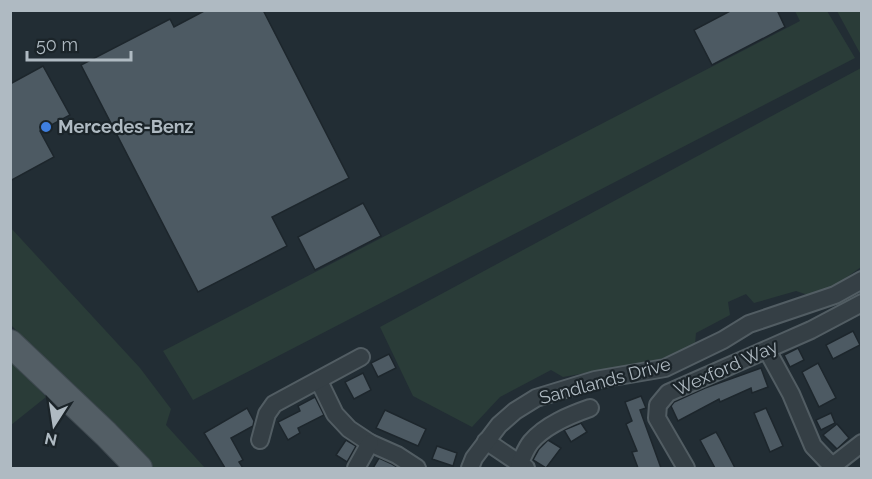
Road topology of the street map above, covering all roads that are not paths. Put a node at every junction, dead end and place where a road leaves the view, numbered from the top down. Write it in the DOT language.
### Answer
graph roads {
  1 [pos="861,280"];
  2 [pos="861,303"];
  3 [pos="10,343"];
  4 [pos="767,350"];
  5 [pos="361,357"];
  6 [pos="319,381"];
  7 [pos="590,408"];
  8 [pos="260,440"];
  9 [pos="486,441"];
  10 [pos="370,443"];
  11 [pos="861,443"];
  12 [pos="522,466"];
  13 [pos="831,467"];
  14 [pos="139,468"];
  15 [pos="356,468"];
  16 [pos="417,468"];
  17 [pos="470,468"];
  18 [pos="686,468"];
  1 -- 9 [label="street, Sandlands Drive"];
  2 -- 4 [label="street, Wexford Way"];
  3 -- 14 [label="main road"];
  4 -- 13 [label="street"];
  4 -- 18 [label="street, Wexford Way"];
  5 -- 6 [label="street"];
  6 -- 8 [label="street"];
  6 -- 10 [label="street"];
  7 -- 12 [label="street"];
  9 -- 12 [label="street"];
  9 -- 17 [label="street, Sandlands Drive"];
  10 -- 15 [label="street"];
  10 -- 16 [label="street"];
  11 -- 13 [label="street"];
}
